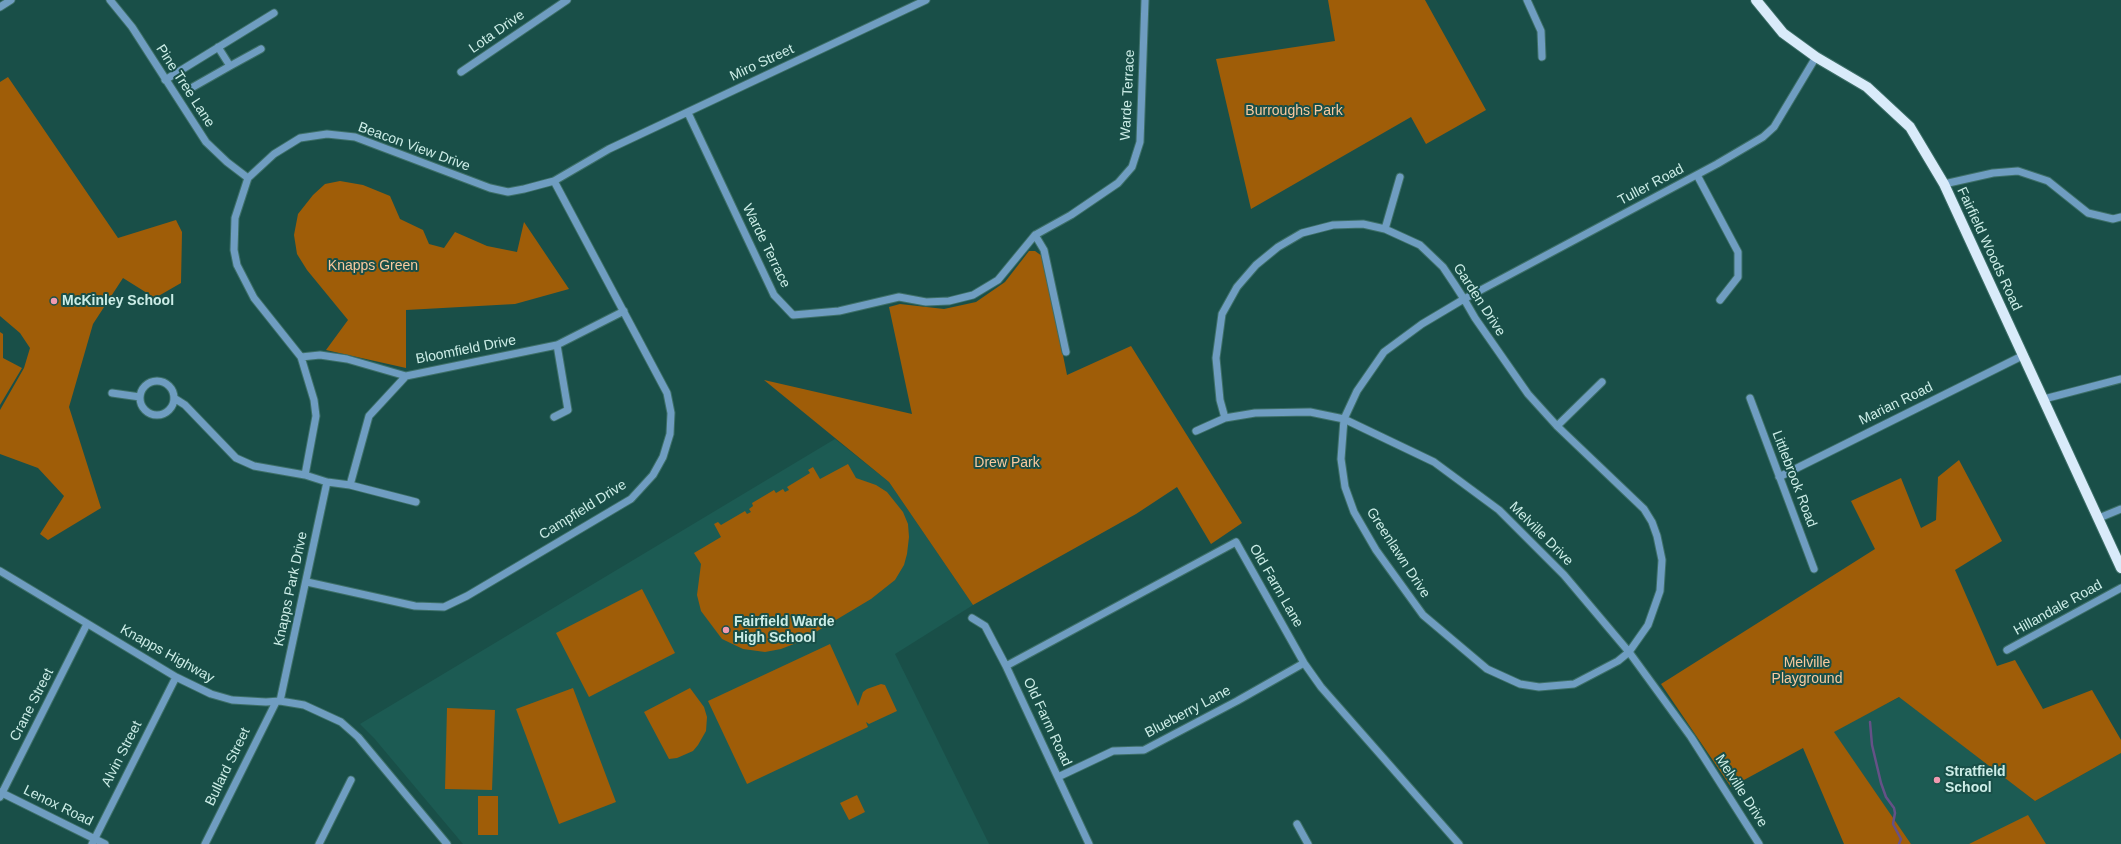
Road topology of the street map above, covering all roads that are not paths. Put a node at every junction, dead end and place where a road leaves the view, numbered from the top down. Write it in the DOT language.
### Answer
graph roads {
  1 [pos="11,0"];
  2 [pos="110,0"];
  3 [pos="566,0"];
  4 [pos="926,0"];
  5 [pos="1144,0"];
  6 [pos="1527,0"];
  7 [pos="1756,0"];
  8 [pos="0,7"];
  9 [pos="274,13"];
  10 [pos="218,47"];
  11 [pos="261,49"];
  12 [pos="1542,57"];
  13 [pos="1816,57"];
  14 [pos="230,66"];
  15 [pos="462,72"];
  16 [pos="165,80"];
  17 [pos="193,87"];
  18 [pos="688,113"];
  19 [pos="609,149"];
  20 [pos="1697,175"];
  21 [pos="248,178"];
  22 [pos="1400,178"];
  23 [pos="554,181"];
  24 [pos="1944,184"];
  25 [pos="2121,217"];
  26 [pos="1385,229"];
  27 [pos="1035,236"];
  28 [pos="1464,299"];
  29 [pos="1720,300"];
  30 [pos="624,311"];
  31 [pos="557,345"];
  32 [pos="1066,352"];
  33 [pos="2024,355"];
  34 [pos="301,357"];
  35 [pos="406,376"];
  36 [pos="2121,379"];
  37 [pos="1602,382"];
  38 [pos="112,393"];
  39 [pos="140,397"];
  40 [pos="174,398"];
  41 [pos="1750,398"];
  42 [pos="2044,400"];
  43 [pos="554,417"];
  44 [pos="1225,418"];
  45 [pos="1344,419"];
  46 [pos="1557,426"];
  47 [pos="1196,431"];
  48 [pos="305,475"];
  49 [pos="1779,477"];
  50 [pos="327,482"];
  51 [pos="350,485"];
  52 [pos="416,502"];
  53 [pos="2121,509"];
  54 [pos="2099,518"];
  55 [pos="2121,568"];
  56 [pos="1814,569"];
  57 [pos="0,571"];
  58 [pos="307,582"];
  59 [pos="2121,588"];
  60 [pos="972,618"];
  61 [pos="86,624"];
  62 [pos="2007,650"];
  63 [pos="1629,652"];
  64 [pos="1304,663"];
  65 [pos="1006,666"];
  66 [pos="176,676"];
  67 [pos="278,702"];
  68 [pos="1058,777"];
  69 [pos="351,780"];
  70 [pos="1,794"];
  71 [pos="1297,824"];
  72 [pos="93,841"];
  73 [pos="106,844"];
  74 [pos="205,844"];
  75 [pos="319,844"];
  76 [pos="447,844"];
  77 [pos="1089,844"];
  78 [pos="1308,844"];
  79 [pos="1459,844"];
  80 [pos="1759,844"];
  1 -- 8 [label="street"];
  2 -- 16 [label="street, Pine Tree Lane"];
  3 -- 15 [label="street, Lota Drive"];
  4 -- 18 [label="street, Miro Street"];
  5 -- 27 [label="street, Warde Terrace"];
  6 -- 12 [label="street"];
  7 -- 13 [label="main road, Fairfield Woods Road"];
  9 -- 10 [label="street"];
  10 -- 14 [label="street"];
  10 -- 16 [label="street"];
  11 -- 14 [label="street"];
  13 -- 20 [label="street, Tuller Road"];
  13 -- 24 [label="main road, Fairfield Woods Road"];
  14 -- 17 [label="street"];
  16 -- 21 [label="street, Pine Tree Lane"];
  18 -- 19 [label="street, Miro Street"];
  18 -- 27 [label="street, Warde Terrace"];
  19 -- 23 [label="street, Beacon View Drive"];
  20 -- 28 [label="street, Tuller Road"];
  20 -- 29 [label="street"];
  21 -- 23 [label="street, Beacon View Drive"];
  21 -- 34 [label="street, Beacon View Drive"];
  22 -- 26 [label="street"];
  23 -- 30 [label="street, Campfield Drive"];
  24 -- 25 [label="street"];
  24 -- 33 [label="main road, Fairfield Woods Road"];
  26 -- 28 [label="street, Garden Drive"];
  26 -- 44 [label="street, Garden Drive"];
  27 -- 32 [label="street"];
  28 -- 45 [label="street, Greenlawn Drive"];
  28 -- 46 [label="street, Garden Drive"];
  30 -- 31 [label="street, Bloomfield Drive"];
  30 -- 58 [label="street, Campfield Drive"];
  31 -- 35 [label="street, Bloomfield Drive"];
  31 -- 43 [label="street"];
  33 -- 42 [label="main road, Fairfield Woods Road"];
  33 -- 49 [label="street, Marian Road"];
  34 -- 35 [label="street"];
  34 -- 48 [label="street, Beacon View Drive"];
  35 -- 51 [label="street, Bloomfield Drive"];
  36 -- 42 [label="street"];
  37 -- 46 [label="street"];
  38 -- 39 [label="street"];
  39 -- 40 [label="street"];
  39 -- 40 [label="street"];
  40 -- 48 [label="street"];
  41 -- 49 [label="street, Littlebrook Road"];
  42 -- 54 [label="main road, Fairfield Woods Road"];
  44 -- 45 [label="street, Melville Drive"];
  44 -- 47 [label="street, Melville Drive"];
  45 -- 63 [label="street, Melville Drive"];
  45 -- 63 [label="street, Greenlawn Drive"];
  46 -- 63 [label="street, Garden Drive"];
  48 -- 50 [label="street"];
  49 -- 56 [label="street, Littlebrook Road"];
  50 -- 51 [label="street"];
  50 -- 58 [label="street, Knapps Park Drive"];
  51 -- 52 [label="street"];
  53 -- 54 [label="street"];
  54 -- 55 [label="main road, Fairfield Woods Road"];
  57 -- 61 [label="street, Knapps Highway"];
  58 -- 67 [label="street, Knapps Park Drive"];
  59 -- 62 [label="street, Hillandale Road"];
  60 -- 65 [label="street, Old Farm Road"];
  61 -- 66 [label="street, Knapps Highway"];
  61 -- 70 [label="street, Crane Street"];
  63 -- 80 [label="street, Melville Drive"];
  64 -- 65 [label="street, Old Farm Lane"];
  64 -- 68 [label="street, Blueberry Lane"];
  64 -- 79 [label="street, Old Farm Lane"];
  65 -- 68 [label="street, Old Farm Road"];
  66 -- 67 [label="street, Knapps Highway"];
  66 -- 72 [label="street, Alvin Street"];
  67 -- 74 [label="street, Bullard Street"];
  67 -- 76 [label="street, Knapps Highway"];
  68 -- 77 [label="street, Old Farm Road"];
  69 -- 75 [label="street"];
  70 -- 72 [label="street, Lenox Road"];
  71 -- 78 [label="street"];
  72 -- 73 [label="street, Lenox Road"];
}
